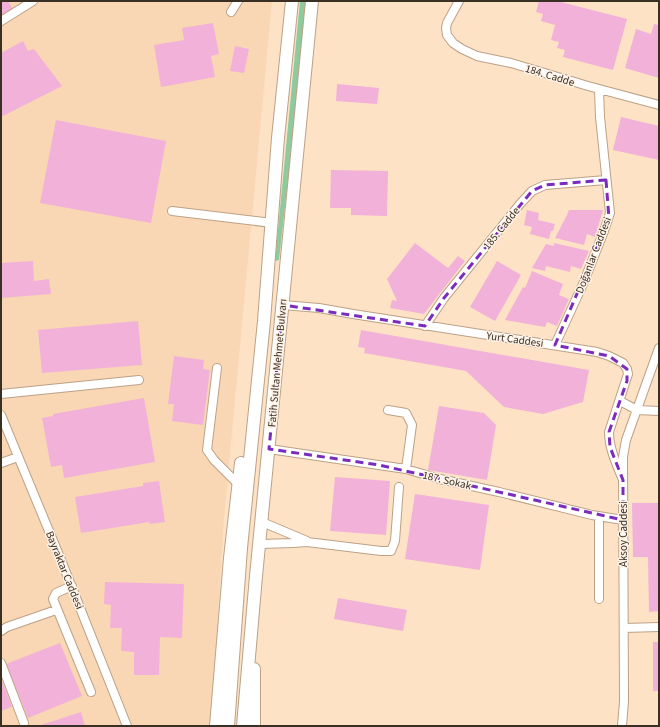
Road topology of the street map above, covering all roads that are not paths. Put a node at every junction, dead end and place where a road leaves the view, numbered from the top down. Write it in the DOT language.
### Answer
graph roads {
  1 [pos="33,1"];
  2 [pos="238,1"];
  3 [pos="292,1"];
  4 [pos="312,1"];
  5 [pos="459,1"];
  6 [pos="19,5"];
  7 [pos="231,12"];
  8 [pos="1,21"];
  9 [pos="599,89"];
  10 [pos="659,105"];
  11 [pos="606,180"];
  12 [pos="172,210"];
  13 [pos="272,223"];
  14 [pos="283,305"];
  15 [pos="425,326"];
  16 [pos="555,345"];
  17 [pos="659,348"];
  18 [pos="217,368"];
  19 [pos="139,380"];
  20 [pos="1,394"];
  21 [pos="620,401"];
  22 [pos="388,410"];
  23 [pos="637,410"];
  24 [pos="659,411"];
  25 [pos="254,412"];
  26 [pos="1,414"];
  27 [pos="269,449"];
  28 [pos="18,457"];
  29 [pos="1,463"];
  30 [pos="406,469"];
  31 [pos="623,480"];
  32 [pos="238,484"];
  33 [pos="399,487"];
  34 [pos="599,516"];
  35 [pos="623,520"];
  36 [pos="262,522"];
  37 [pos="308,542"];
  38 [pos="260,544"];
  39 [pos="256,576"];
  40 [pos="72,586"];
  41 [pos="599,599"];
  42 [pos="56,610"];
  43 [pos="659,627"];
  44 [pos="624,628"];
  45 [pos="1,631"];
  46 [pos="1,663"];
  47 [pos="91,692"];
  48 [pos="24,722"];
  49 [pos="127,726"];
  50 [pos="216,726"];
  51 [pos="228,726"];
  52 [pos="243,726"];
  53 [pos="254,726"];
  54 [pos="622,726"];
  1 -- 6 [label="street"];
  2 -- 7 [label="street"];
  3 -- 13 [label="highway, Fatih Sultan Mehmet Bulvarı"];
  4 -- 14 [label="highway, Fatih Sultan Mehmet Bulvarı"];
  5 -- 9 [label="street, 184. Cadde"];
  6 -- 8 [label="street"];
  9 -- 10 [label="street, 184. Cadde"];
  9 -- 11 [label="street, Doğanlar Caddesi"];
  11 -- 15 [label="street, 185. Cadde"];
  11 -- 16 [label="street, Doğanlar Caddesi"];
  12 -- 13 [label="street"];
  13 -- 25 [label="highway, Fatih Sultan Mehmet Bulvarı"];
  14 -- 15 [label="street, Yurt Caddesi"];
  14 -- 27 [label="highway, Fatih Sultan Mehmet Bulvarı"];
  15 -- 16 [label="street, Yurt Caddesi"];
  16 -- 21 [label="street, Yurt Caddesi"];
  17 -- 23 [label="street, Aksoy Caddesi"];
  18 -- 32 [label="street"];
  19 -- 20 [label="street"];
  21 -- 23 [label="street"];
  21 -- 31 [label="street, Yurt Caddesi"];
  22 -- 30 [label="street"];
  23 -- 24 [label="street"];
  23 -- 31 [label="street, Aksoy Caddesi"];
  25 -- 32 [label="highway"];
  25 -- 51 [label="highway, Fatih Sultan Mehmet Bulvarı"];
  26 -- 28 [label="street, Bayraktar Caddesi"];
  27 -- 30 [label="street, 187. Sokak"];
  27 -- 36 [label="highway, Fatih Sultan Mehmet Bulvarı"];
  28 -- 29 [label="street"];
  28 -- 40 [label="street, Bayraktar Caddesi"];
  30 -- 34 [label="street, 187. Sokak"];
  31 -- 35 [label="street, Aksoy Caddesi"];
  32 -- 50 [label="highway"];
  33 -- 37 [label="street"];
  34 -- 35 [label="street, 187. Sokak"];
  34 -- 41 [label="street"];
  35 -- 44 [label="street, Aksoy Caddesi"];
  36 -- 37 [label="street"];
  36 -- 38 [label="highway, Fatih Sultan Mehmet Bulvarı"];
  37 -- 38 [label="street"];
  38 -- 39 [label="highway, Fatih Sultan Mehmet Bulvarı"];
  39 -- 52 [label="highway, Fatih Sultan Mehmet Bulvarı"];
  39 -- 53 [label="highway"];
  40 -- 42 [label="street"];
  40 -- 49 [label="street, Bayraktar Caddesi"];
  42 -- 45 [label="street"];
  42 -- 47 [label="street"];
  43 -- 44 [label="street"];
  44 -- 54 [label="street, Aksoy Caddesi"];
  46 -- 48 [label="street"];
}
